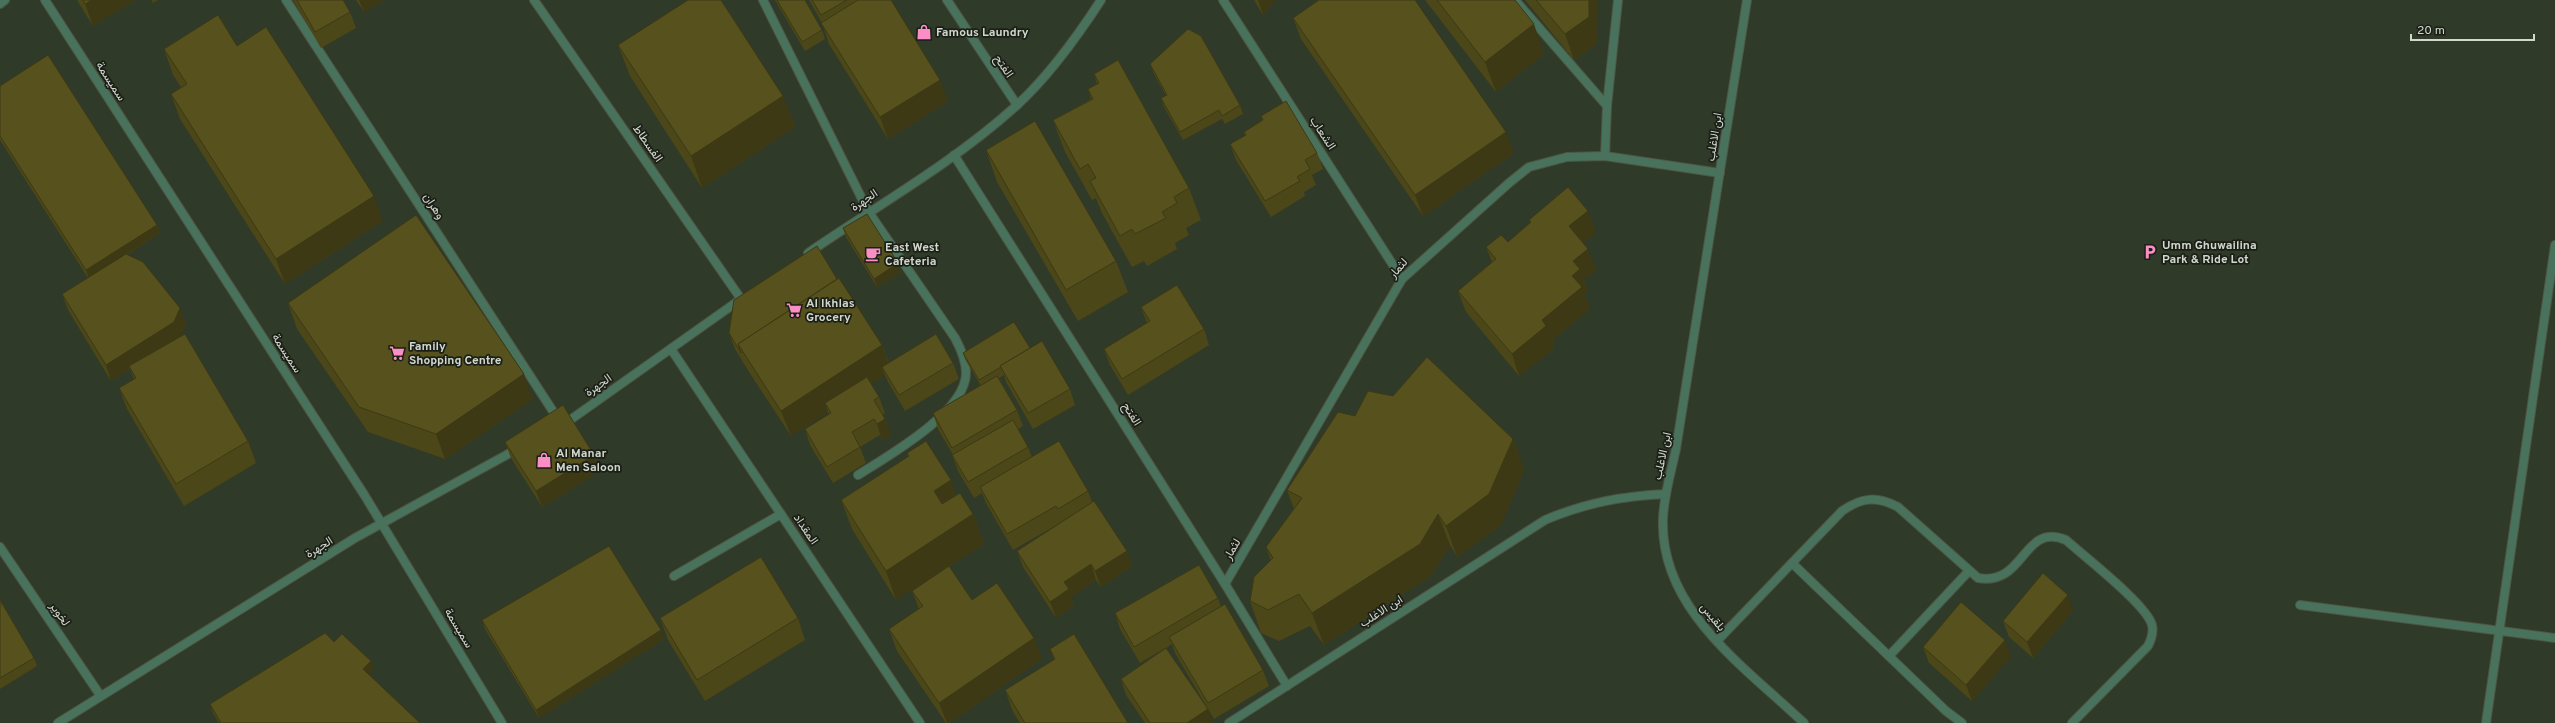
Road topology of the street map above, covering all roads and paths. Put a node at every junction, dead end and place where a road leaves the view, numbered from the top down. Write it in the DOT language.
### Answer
graph roads {
  1 [pos="5,0"];
  2 [pos="45,0"];
  3 [pos="286,0"];
  4 [pos="534,0"];
  5 [pos="763,0"];
  6 [pos="947,0"];
  7 [pos="1101,0"];
  8 [pos="1223,0"];
  9 [pos="1515,0"];
  10 [pos="1618,0"];
  11 [pos="1747,0"];
  12 [pos="0,4"];
  13 [pos="1017,105"];
  14 [pos="1607,106"];
  15 [pos="954,155"];
  16 [pos="1605,156"];
  17 [pos="1720,173"];
  18 [pos="868,212"];
  19 [pos="2555,245"];
  20 [pos="798,260"];
  21 [pos="1402,279"];
  22 [pos="744,297"];
  23 [pos="671,349"];
  24 [pos="558,427"];
  25 [pos="528,444"];
  26 [pos="858,475"];
  27 [pos="1666,494"];
  28 [pos="781,514"];
  29 [pos="382,523"];
  30 [pos="0,547"];
  31 [pos="1792,563"];
  32 [pos="1968,572"];
  33 [pos="674,576"];
  34 [pos="1225,584"];
  35 [pos="2300,605"];
  36 [pos="2499,632"];
  37 [pos="2555,638"];
  38 [pos="1717,641"];
  39 [pos="1889,656"];
  40 [pos="1287,686"];
  41 [pos="100,695"];
  42 [pos="58,723"];
  43 [pos="502,723"];
  44 [pos="920,723"];
  45 [pos="1229,723"];
  46 [pos="1804,723"];
  47 [pos="1962,723"];
  48 [pos="2072,723"];
  49 [pos="2486,723"];
  1 -- 12 [label="street"];
  2 -- 29 [label="street, سميسمة"];
  3 -- 24 [label="street, وهران"];
  4 -- 22 [label="street, الفسطاط"];
  5 -- 18 [label="street"];
  6 -- 13 [label="street, الفتح"];
  7 -- 13 [label="street, الجهرة"];
  8 -- 21 [label="street, الشعاب"];
  9 -- 14 [label="street"];
  10 -- 14 [label="street"];
  11 -- 17 [label="street, ابن الاغلب"];
  13 -- 15 [label="street, الجهرة"];
  14 -- 16 [label="street"];
  15 -- 18 [label="street, الجهرة"];
  15 -- 34 [label="street, الفتح"];
  16 -- 17 [label="street, لثمار"];
  16 -- 21 [label="street, لثمار"];
  17 -- 27 [label="street, ابن الاغلب"];
  18 -- 20 [label="street, الجهرة"];
  18 -- 26 [label="street"];
  19 -- 36 [label="street"];
  21 -- 34 [label="street, لثمار"];
  22 -- 23 [label="street, الجهرة"];
  23 -- 24 [label="street, الجهرة"];
  23 -- 28 [label="street, المقداد"];
  25 -- 29 [label="street, الجهرة"];
  27 -- 38 [label="street, بلقيس"];
  27 -- 40 [label="street, ابن الاغلب"];
  28 -- 33 [label="street"];
  28 -- 44 [label="street, المقداد"];
  29 -- 41 [label="street, الجهرة"];
  29 -- 43 [label="street, سميسمة"];
  30 -- 41 [label="street, لخوير"];
  31 -- 32 [label="street"];
  31 -- 38 [label="street"];
  31 -- 39 [label="street"];
  32 -- 39 [label="street"];
  32 -- 48 [label="street"];
  34 -- 40 [label="street, الفتح"];
  35 -- 36 [label="street"];
  36 -- 37 [label="street"];
  36 -- 49 [label="street"];
  38 -- 46 [label="street, بلقيس"];
  39 -- 47 [label="street"];
  40 -- 45 [label="street, ابن الاغلب"];
  41 -- 42 [label="street, الجهرة"];
}
